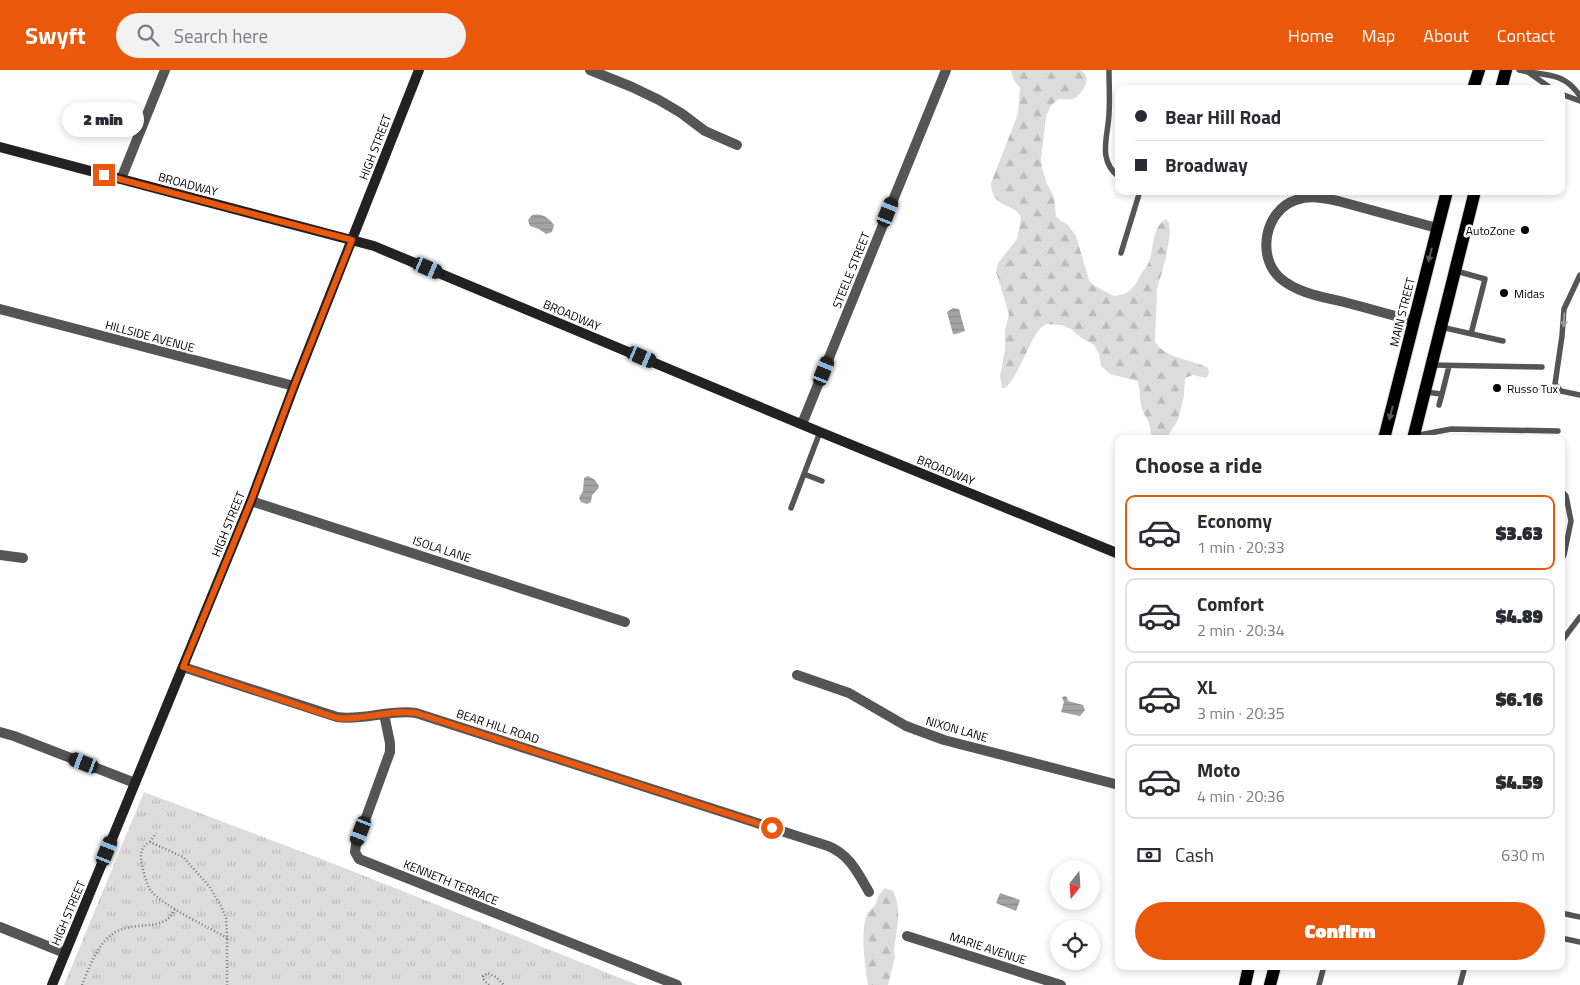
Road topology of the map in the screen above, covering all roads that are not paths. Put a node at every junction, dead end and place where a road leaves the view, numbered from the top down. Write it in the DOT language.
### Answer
graph roads {
  1 [pos="165,70"];
  2 [pos="419,70"];
  3 [pos="590,70"];
  4 [pos="946,70"];
  5 [pos="1109,70"];
  6 [pos="1479,70"];
  7 [pos="1506,70"];
  8 [pos="1518,70"];
  9 [pos="1528,72"];
  10 [pos="1475,85"];
  11 [pos="1502,85"];
  12 [pos="1546,85"];
  13 [pos="1565,95"];
  14 [pos="1580,96"];
  15 [pos="1580,101"];
  16 [pos="737,145"];
  17 [pos="0,147"];
  18 [pos="1115,173"];
  19 [pos="121,180"];
  20 [pos="1139,195"];
  21 [pos="1446,195"];
  22 [pos="1474,195"];
  23 [pos="1437,228"];
  24 [pos="352,240"];
  25 [pos="1121,253"];
  26 [pos="1455,271"];
  27 [pos="1580,275"];
  28 [pos="0,309"];
  29 [pos="1414,321"];
  30 [pos="1441,327"];
  31 [pos="1471,334"];
  32 [pos="1503,341"];
  33 [pos="1431,366"];
  34 [pos="1449,366"];
  35 [pos="1542,367"];
  36 [pos="294,386"];
  37 [pos="1424,392"];
  38 [pos="1442,394"];
  39 [pos="1580,395"];
  40 [pos="1439,405"];
  41 [pos="802,424"];
  42 [pos="1558,431"];
  43 [pos="820,432"];
  44 [pos="1385,435"];
  45 [pos="1413,435"];
  46 [pos="1424,435"];
  47 [pos="804,474"];
  48 [pos="822,481"];
  49 [pos="1565,495"];
  50 [pos="251,501"];
  51 [pos="791,508"];
  52 [pos="1565,551"];
  53 [pos="1115,552"];
  54 [pos="0,555"];
  55 [pos="23,558"];
  56 [pos="1580,617"];
  57 [pos="625,622"];
  58 [pos="1565,637"];
  59 [pos="183,667"];
  60 [pos="797,675"];
  61 [pos="384,714"];
  62 [pos="0,732"];
  63 [pos="135,783"];
  64 [pos="1115,784"];
  65 [pos="869,892"];
  66 [pos="1565,914"];
  67 [pos="1580,918"];
  68 [pos="0,927"];
  69 [pos="907,936"];
  70 [pos="1565,939"];
  71 [pos="1580,942"];
  72 [pos="64,953"];
  73 [pos="1248,970"];
  74 [pos="1274,970"];
  75 [pos="1323,970"];
  76 [pos="1464,970"];
  77 [pos="52,985"];
  78 [pos="677,985"];
  79 [pos="1061,985"];
  80 [pos="1245,985"];
  81 [pos="1270,985"];
  82 [pos="1319,985"];
  83 [pos="1460,985"];
  1 -- 19 [label="street"];
  2 -- 24 [label="main road, HIGH STREET"];
  3 -- 16 [label="street"];
  4 -- 41 [label="street, STEELE STREET"];
  5 -- 18 [label="lane"];
  6 -- 10 [label="main road"];
  7 -- 11 [label="main road"];
  8 -- 9 [label="lane"];
  9 -- 12 [label="lane"];
  9 -- 14 [label="lane"];
  13 -- 15 [label="lane"];
  17 -- 19 [label="main road, BROADWAY"];
  19 -- 24 [label="main road, BROADWAY"];
  20 -- 25 [label="lane"];
  21 -- 23 [label="main road, MAIN STREET"];
  22 -- 26 [label="main road"];
  23 -- 29 [label="main road, MAIN STREET, one-way"];
  23 -- 29 [label="street"];
  24 -- 36 [label="main road, HIGH STREET"];
  24 -- 41 [label="main road, BROADWAY"];
  26 -- 30 [label="main road"];
  26 -- 31 [label="lane"];
  27 -- 39 [label="lane, one-way"];
  28 -- 36 [label="street, HILLSIDE AVENUE"];
  29 -- 44 [label="main road, MAIN STREET, one-way"];
  30 -- 31 [label="lane"];
  30 -- 33 [label="main road"];
  31 -- 32 [label="lane"];
  33 -- 34 [label="lane"];
  33 -- 37 [label="main road"];
  34 -- 35 [label="lane"];
  34 -- 38 [label="lane"];
  36 -- 50 [label="main road, HIGH STREET"];
  37 -- 38 [label="lane"];
  37 -- 45 [label="main road"];
  38 -- 40 [label="lane"];
  41 -- 43 [label="main road, BROADWAY"];
  42 -- 46 [label="lane"];
  43 -- 47 [label="lane"];
  43 -- 53 [label="main road, BROADWAY"];
  47 -- 48 [label="lane"];
  47 -- 51 [label="lane"];
  49 -- 52 [label="lane"];
  50 -- 57 [label="street, ISOLA LANE"];
  50 -- 59 [label="main road, HIGH STREET"];
  54 -- 55 [label="street"];
  56 -- 58 [label="lane"];
  59 -- 61 [label="street, BEAR HILL ROAD"];
  59 -- 63 [label="main road, HIGH STREET"];
  60 -- 64 [label="street, NIXON LANE"];
  61 -- 65 [label="street, BEAR HILL ROAD"];
  61 -- 78 [label="street, KENNETH TERRACE"];
  62 -- 63 [label="street"];
  63 -- 72 [label="main road, HIGH STREET"];
  66 -- 67 [label="lane"];
  68 -- 72 [label="street"];
  69 -- 79 [label="street, MARIE AVENUE"];
  70 -- 71 [label="lane"];
  72 -- 77 [label="main road, HIGH STREET"];
  73 -- 80 [label="main road"];
  74 -- 81 [label="main road"];
  75 -- 82 [label="lane"];
  76 -- 83 [label="lane"];
}
